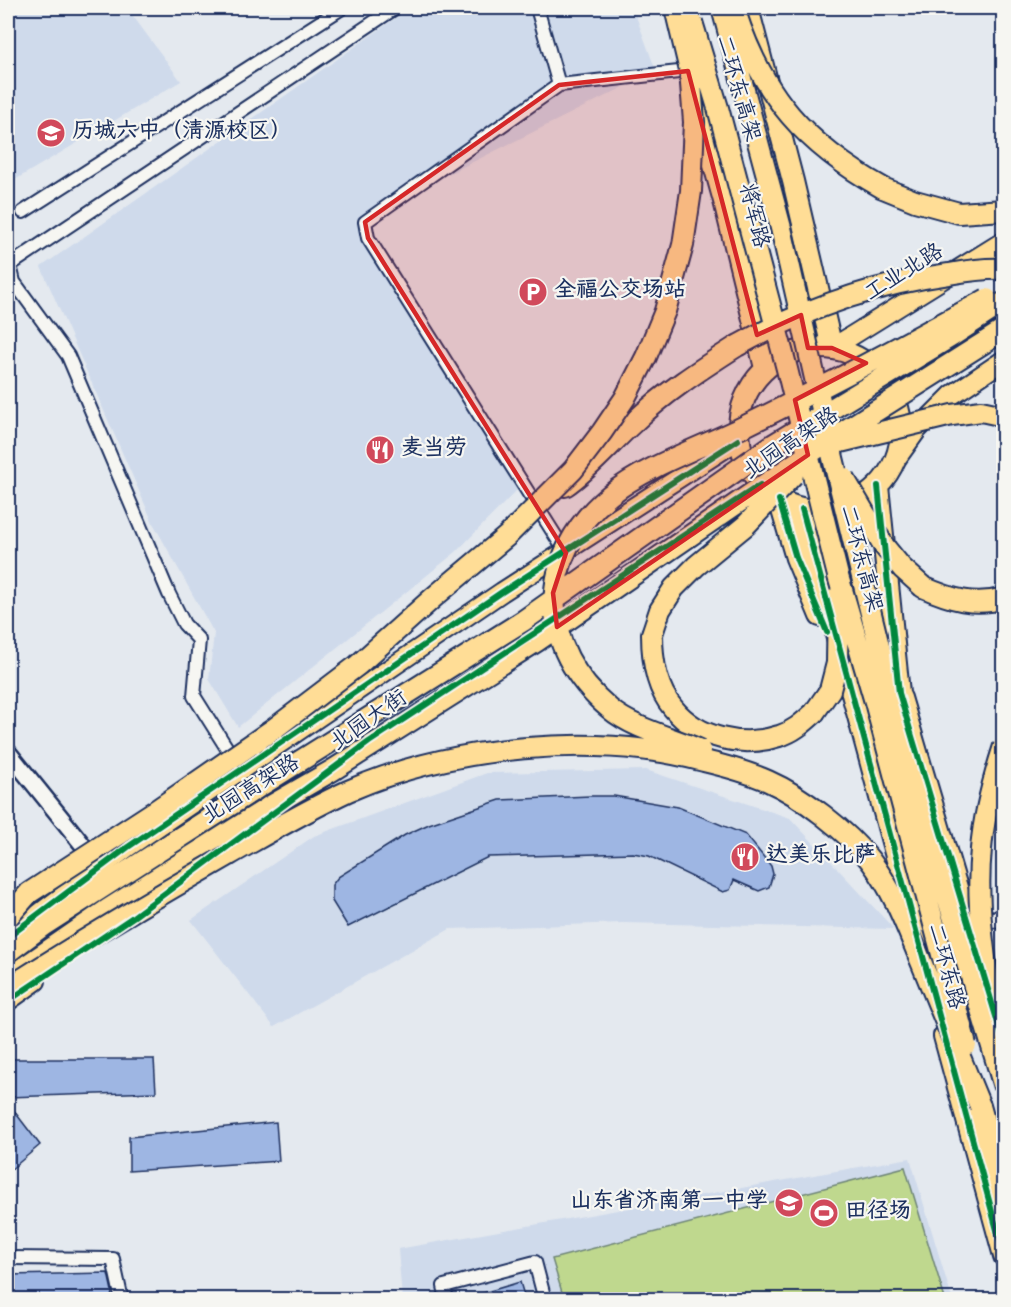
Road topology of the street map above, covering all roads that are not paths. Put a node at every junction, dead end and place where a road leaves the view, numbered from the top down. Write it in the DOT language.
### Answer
graph roads {
  1 [pos="342,8"];
  2 [pos="395,8"];
  3 [pos="537,8"];
  4 [pos="670,8"];
  5 [pos="675,8"];
  6 [pos="687,8"];
  7 [pos="722,8"];
  8 [pos="734,8"];
  9 [pos="748,8"];
  10 [pos="688,71"];
  11 [pos="559,85"];
  12 [pos="1004,210"];
  13 [pos="23,212"];
  14 [pos="1004,241"];
  15 [pos="1004,270"];
  16 [pos="1004,290"];
  17 [pos="1004,302"];
  18 [pos="1004,330"];
  19 [pos="832,348"];
  20 [pos="1004,360"];
  21 [pos="765,368"];
  22 [pos="1004,416"];
  23 [pos="738,440"];
  24 [pos="826,453"];
  25 [pos="897,458"];
  26 [pos="760,485"];
  27 [pos="878,486"];
  28 [pos="779,500"];
  29 [pos="542,502"];
  30 [pos="852,504"];
  31 [pos="802,508"];
  32 [pos="565,551"];
  33 [pos="838,576"];
  34 [pos="1004,598"];
  35 [pos="850,687"];
  36 [pos="899,693"];
  37 [pos="1004,746"];
  38 [pos="8,752"];
  39 [pos="233,758"];
  40 [pos="768,781"];
  41 [pos="101,867"];
  42 [pos="8,917"];
  43 [pos="1004,919"];
  44 [pos="966,921"];
  45 [pos="8,938"];
  46 [pos="8,952"];
  47 [pos="8,979"];
  48 [pos="8,988"];
  49 [pos="8,1001"];
  50 [pos="1004,1044"];
  51 [pos="1004,1076"];
  52 [pos="1004,1087"];
  53 [pos="980,1106"];
  54 [pos="1004,1192"];
  55 [pos="1004,1256"];
  56 [pos="8,1258"];
  57 [pos="122,1299"];
  58 [pos="447,1299"];
  59 [pos="545,1299"];
  1 -- 13 [label="street"];
  2 -- 39 [label="street"];
  3 -- 11 [label="street"];
  4 -- 10 [label="highway, 将军路"];
  5 -- 29 [label="highway, bridge"];
  6 -- 33 [label="highway, 二环东高架, bridge"];
  7 -- 24 [label="highway, 二环东高架, bridge"];
  8 -- 12 [label="highway, bridge"];
  9 -- 19 [label="highway"];
  10 -- 11 [label="street"];
  10 -- 21 [label="highway, 将军路"];
  11 -- 32 [label="street"];
  14 -- 19 [label="main road, 工业北路"];
  15 -- 29 [label="highway, bridge"];
  16 -- 40 [label="highway, bridge"];
  17 -- 46 [label="highway, 北园高架路, bridge"];
  18 -- 24 [label="highway, 北园高架路, bridge"];
  19 -- 21 [label="highway"];
  19 -- 25 [label="highway"];
  20 -- 25 [label="main road"];
  21 -- 23 [label="highway"];
  22 -- 24 [label="highway, bridge"];
  23 -- 26 [label="highway"];
  23 -- 32 [label="main road, 北园大街"];
  24 -- 33 [label="highway, bridge"];
  24 -- 34 [label="highway, bridge"];
  24 -- 47 [label="highway, 北园高架路, bridge"];
  24 -- 52 [label="highway, 二环东高架, bridge"];
  25 -- 27 [label="highway"];
  26 -- 28 [label="highway"];
  26 -- 49 [label="main road, 北园大街"];
  27 -- 30 [label="highway"];
  27 -- 36 [label="highway, 二环东路"];
  28 -- 31 [label="highway"];
  28 -- 35 [label="highway, 二环东路"];
  29 -- 39 [label="highway, bridge"];
  30 -- 31 [label="highway"];
  30 -- 36 [label="highway, 二环东路"];
  31 -- 35 [label="highway, 二环东路"];
  32 -- 41 [label="main road, 北园大街"];
  33 -- 53 [label="highway, 二环东高架, bridge"];
  35 -- 55 [label="highway, 二环东路"];
  36 -- 44 [label="highway, 二环东路"];
  37 -- 51 [label="highway, bridge"];
  38 -- 41 [label="street"];
  39 -- 42 [label="highway, bridge"];
  40 -- 48 [label="highway, bridge"];
  40 -- 53 [label="highway, bridge"];
  41 -- 45 [label="main road, 北园大街"];
  43 -- 44 [label="street"];
  44 -- 50 [label="highway, 二环东路"];
  53 -- 54 [label="highway, 二环东高架"];
  56 -- 57 [label="street"];
  58 -- 59 [label="street"];
}
